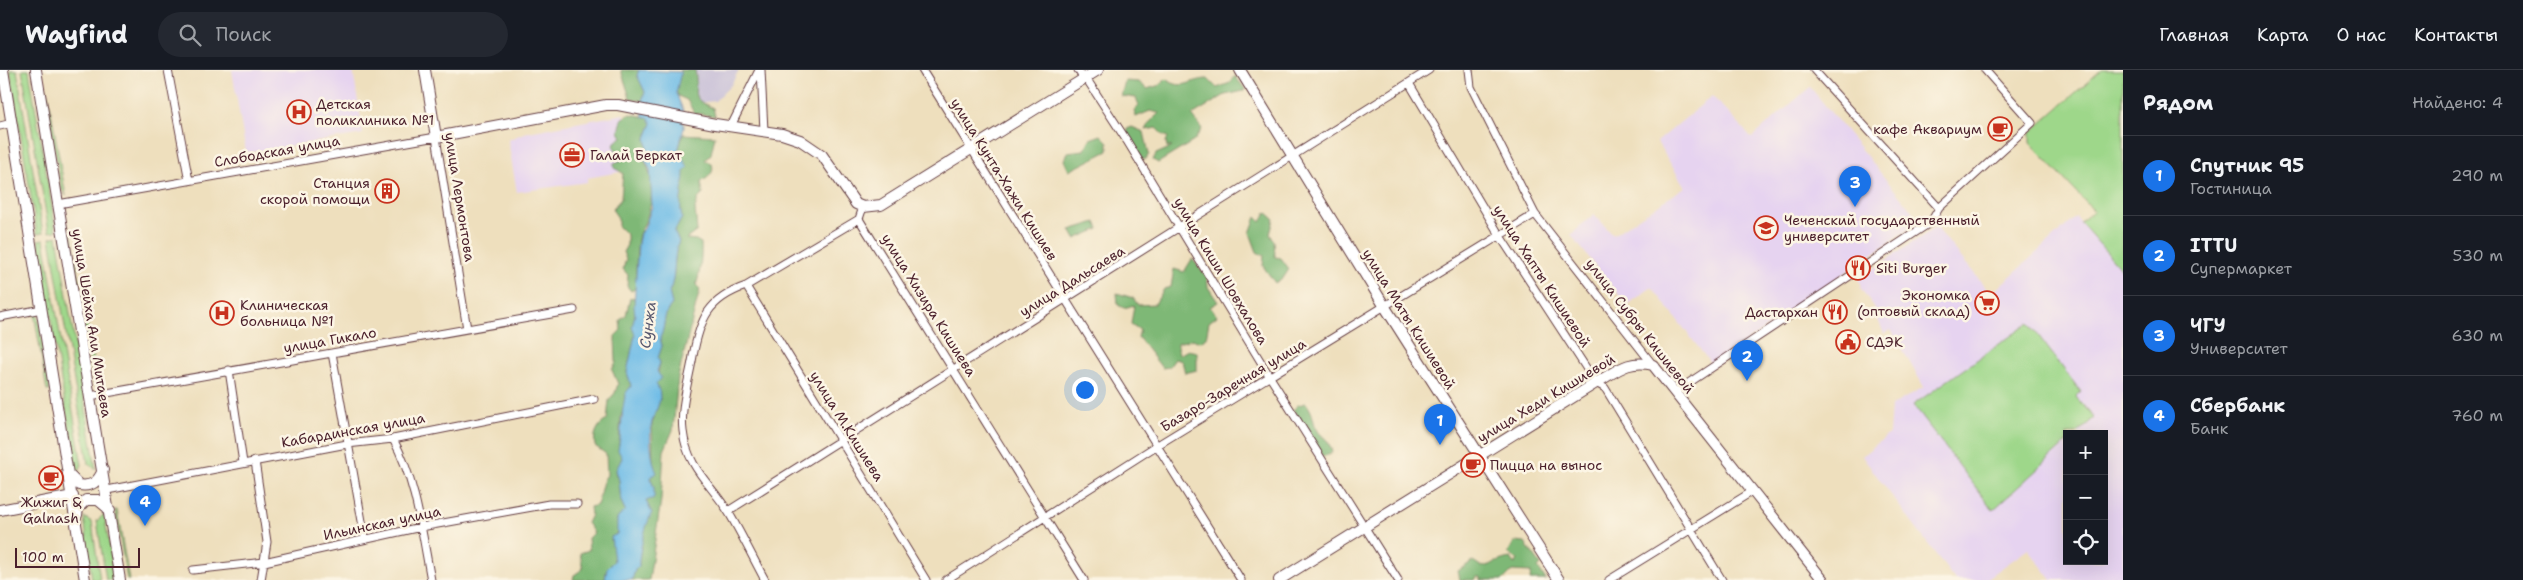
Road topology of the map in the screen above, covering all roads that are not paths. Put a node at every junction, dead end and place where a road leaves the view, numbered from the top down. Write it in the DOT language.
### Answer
graph roads {
  1 [pos="3,70"];
  2 [pos="36,70"];
  3 [pos="168,70"];
  4 [pos="425,70"];
  5 [pos="760,70"];
  6 [pos="922,70"];
  7 [pos="1098,70"];
  8 [pos="1240,70"];
  9 [pos="1429,70"];
  10 [pos="1469,70"];
  11 [pos="1814,70"];
  12 [pos="1985,70"];
  13 [pos="1082,76"];
  14 [pos="1409,83"];
  15 [pos="12,123"];
  16 [pos="0,126"];
  17 [pos="731,126"];
  18 [pos="764,131"];
  19 [pos="436,137"];
  20 [pos="971,148"];
  21 [pos="1292,156"];
  22 [pos="188,181"];
  23 [pos="58,204"];
  24 [pos="863,207"];
  25 [pos="1939,208"];
  26 [pos="1535,214"];
  27 [pos="859,219"];
  28 [pos="1180,228"];
  29 [pos="1500,236"];
  30 [pos="746,286"];
  31 [pos="1065,301"];
  32 [pos="1385,307"];
  33 [pos="42,308"];
  34 [pos="574,310"];
  35 [pos="0,317"];
  36 [pos="467,329"];
  37 [pos="332,353"];
  38 [pos="1653,365"];
  39 [pos="954,368"];
  40 [pos="229,370"];
  41 [pos="1270,377"];
  42 [pos="1596,383"];
  43 [pos="1675,392"];
  44 [pos="90,396"];
  45 [pos="594,399"];
  46 [pos="392,439"];
  47 [pos="841,441"];
  48 [pos="347,444"];
  49 [pos="1156,446"];
  50 [pos="1480,454"];
  51 [pos="255,461"];
  52 [pos="243,464"];
  53 [pos="103,470"];
  54 [pos="70,476"];
  55 [pos="111,489"];
  56 [pos="1753,491"];
  57 [pos="73,496"];
  58 [pos="577,504"];
  59 [pos="0,510"];
  60 [pos="110,510"];
  61 [pos="728,511"];
  62 [pos="76,515"];
  63 [pos="1046,517"];
  64 [pos="1364,526"];
  65 [pos="421,527"];
  66 [pos="1690,528"];
  67 [pos="365,538"];
  68 [pos="264,562"];
  69 [pos="193,570"];
  70 [pos="85,580"];
  71 [pos="120,580"];
  72 [pos="261,580"];
  73 [pos="431,580"];
  74 [pos="765,580"];
  75 [pos="926,580"];
  76 [pos="946,580"];
  77 [pos="1084,580"];
  78 [pos="1241,580"];
  79 [pos="1279,580"];
  80 [pos="1398,580"];
  81 [pos="1559,580"];
  82 [pos="1609,580"];
  83 [pos="1722,580"];
  84 [pos="1823,580"];
  1 -- 15 [label="street"];
  2 -- 23 [label="street, улица Шейха Али Митаева"];
  3 -- 22 [label="street"];
  4 -- 19 [label="street, улица Лермонтова"];
  5 -- 17 [label="street"];
  5 -- 18 [label="street"];
  6 -- 20 [label="street, улица Кунта-Хажи Кишиев"];
  7 -- 13 [label="street"];
  8 -- 21 [label="street, улица Маты Кишиевой"];
  9 -- 14 [label="street, улица Дальсаева"];
  10 -- 26 [label="street, улица Субры Кишиевой"];
  11 -- 25 [label="street"];
  12 -- 25 [label="street"];
  13 -- 20 [label="street"];
  13 -- 28 [label="street, улица Киши Шовхалова"];
  14 -- 21 [label="street, улица Дальсаева"];
  14 -- 29 [label="street, улица Хапты Кишиевой"];
  15 -- 16 [label="street"];
  15 -- 33 [label="street"];
  17 -- 18 [label="street, Слободская улица"];
  17 -- 19 [label="street, Слободская улица"];
  18 -- 24 [label="street"];
  19 -- 22 [label="street, Слободская улица"];
  19 -- 36 [label="street, улица Лермонтова"];
  20 -- 24 [label="street"];
  20 -- 31 [label="street, улица Кунта-Хажи Кишиев"];
  21 -- 28 [label="street, улица Дальсаева"];
  21 -- 32 [label="street, улица Маты Кишиевой"];
  22 -- 23 [label="street, Слободская улица"];
  23 -- 44 [label="street, улица Шейха Али Митаева"];
  24 -- 27 [label="street"];
  25 -- 43 [label="street"];
  26 -- 29 [label="street, Базаро-Заречная улица"];
  26 -- 38 [label="street, улица Субры Кишиевой"];
  27 -- 30 [label="street"];
  27 -- 39 [label="street, улица Хизира Кишиева"];
  28 -- 31 [label="street, улица Дальсаева"];
  28 -- 41 [label="street, улица Киши Шовхалова"];
  29 -- 32 [label="street, Базаро-Заречная улица"];
  29 -- 42 [label="street, улица Хапты Кишиевой"];
  30 -- 47 [label="street, улица М.Кишиева"];
  30 -- 61 [label="street"];
  31 -- 39 [label="street, улица Дальсаева"];
  31 -- 49 [label="street, улица Кунта-Хажи Кишиев"];
  32 -- 41 [label="street, Базаро-Заречная улица"];
  32 -- 50 [label="street, улица Маты Кишиевой"];
  33 -- 35 [label="street"];
  33 -- 54 [label="street"];
  34 -- 36 [label="street, улица Гикало"];
  36 -- 37 [label="street, улица Гикало"];
  37 -- 40 [label="street, улица Гикало"];
  37 -- 48 [label="street"];
  38 -- 42 [label="street, улица Хеди Кишиевой"];
  38 -- 43 [label="street, улица Субры Кишиевой"];
  39 -- 47 [label="street, улица Дальсаева"];
  39 -- 63 [label="street, улица Хизира Кишиева"];
  40 -- 44 [label="street, улица Гикало"];
  40 -- 52 [label="street"];
  41 -- 49 [label="street, Базаро-Заречная улица"];
  41 -- 64 [label="street, улица Киши Шовхалова"];
  42 -- 50 [label="street, улица Хеди Кишиевой"];
  42 -- 66 [label="street, улица Хапты Кишиевой"];
  43 -- 56 [label="street, улица Субры Кишиевой"];
  44 -- 53 [label="street, улица Шейха Али Митаева"];
  45 -- 46 [label="street, Кабардинская улица"];
  46 -- 48 [label="street, Кабардинская улица"];
  46 -- 65 [label="street"];
  47 -- 61 [label="street, улица Дальсаева"];
  47 -- 75 [label="street, улица М.Кишиева"];
  48 -- 51 [label="street, Кабардинская улица"];
  48 -- 67 [label="street"];
  49 -- 63 [label="street, Базаро-Заречная улица"];
  49 -- 78 [label="street, улица Кунта-Хажи Кишиев"];
  50 -- 64 [label="street, улица Хеди Кишиевой"];
  50 -- 81 [label="street, улица Маты Кишиевой"];
  51 -- 52 [label="street, Кабардинская улица"];
  51 -- 68 [label="street"];
  52 -- 55 [label="street, Кабардинская улица"];
  53 -- 54 [label="street"];
  53 -- 55 [label="street, улица Шейха Али Митаева"];
  54 -- 57 [label="street"];
  55 -- 60 [label="street, улица Шейха Али Митаева"];
  56 -- 66 [label="street"];
  56 -- 84 [label="street, улица Субры Кишиевой"];
  57 -- 59 [label="street"];
  57 -- 62 [label="street"];
  58 -- 65 [label="street, Ильинская улица"];
  60 -- 62 [label="street"];
  60 -- 71 [label="street, улица Шейха Али Митаева"];
  61 -- 74 [label="street"];
  62 -- 70 [label="street"];
  63 -- 76 [label="street, Базаро-Заречная улица"];
  63 -- 77 [label="street, улица Хизира Кишиева"];
  64 -- 79 [label="street, улица Хеди Кишиевой"];
  64 -- 80 [label="street, улица Киши Шовхалова"];
  65 -- 67 [label="street, Ильинская улица"];
  65 -- 73 [label="street"];
  66 -- 82 [label="street"];
  66 -- 83 [label="street, улица Хапты Кишиевой"];
  67 -- 68 [label="street, Ильинская улица"];
  68 -- 69 [label="street, Ильинская улица"];
  68 -- 72 [label="street"];
}
